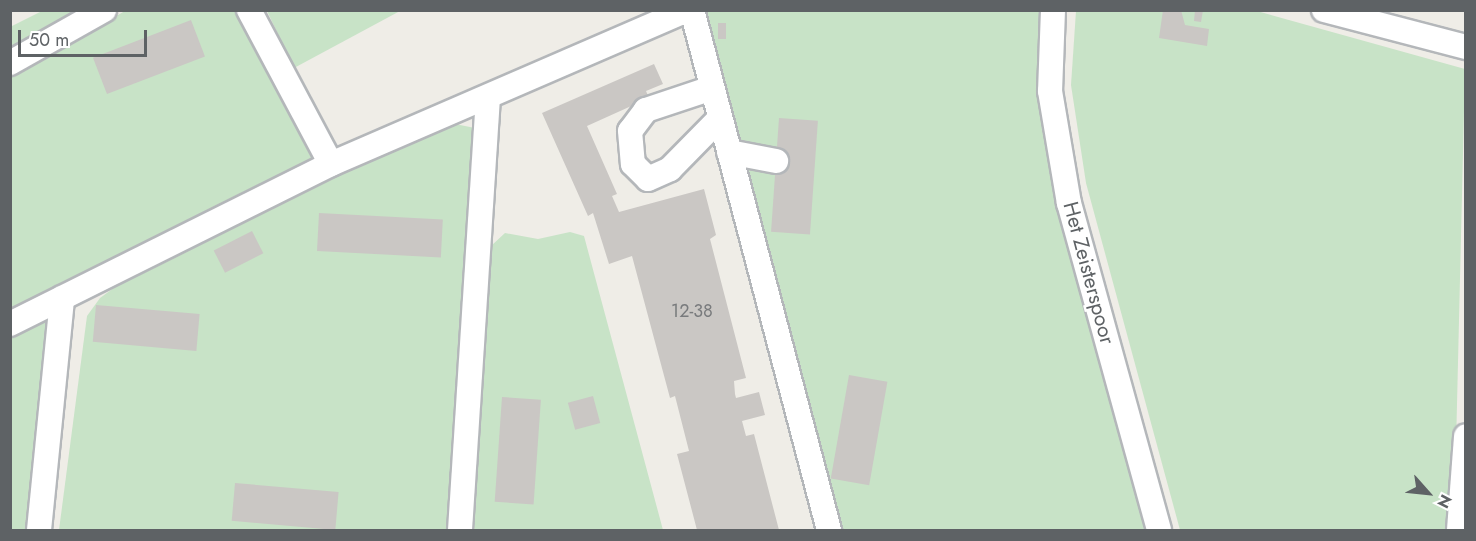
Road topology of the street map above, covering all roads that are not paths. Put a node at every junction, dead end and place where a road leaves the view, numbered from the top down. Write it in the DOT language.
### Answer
graph roads {
  1 [pos="104,10"];
  2 [pos="249,10"];
  3 [pos="687,10"];
  4 [pos="692,10"];
  5 [pos="1053,10"];
  6 [pos="1324,10"];
  7 [pos="1466,47"];
  8 [pos="10,63"];
  9 [pos="712,88"];
  10 [pos="488,99"];
  11 [pos="720,118"];
  12 [pos="729,152"];
  13 [pos="776,160"];
  14 [pos="331,164"];
  15 [pos="62,298"];
  16 [pos="10,324"];
  17 [pos="1466,436"];
  18 [pos="39,531"];
  19 [pos="460,531"];
  20 [pos="829,531"];
  21 [pos="1159,531"];
  22 [pos="1459,531"];
  1 -- 8 [label="street"];
  2 -- 14 [label="street"];
  3 -- 10 [label="street"];
  4 -- 9 [label="street"];
  5 -- 21 [label="street, Het Zeisterspoor"];
  6 -- 7 [label="street"];
  9 -- 11 [label="street"];
  9 -- 11 [label="street"];
  10 -- 14 [label="street"];
  10 -- 19 [label="street"];
  11 -- 12 [label="street"];
  12 -- 13 [label="street"];
  12 -- 20 [label="street"];
  14 -- 15 [label="street"];
  15 -- 16 [label="street"];
  15 -- 18 [label="street"];
  17 -- 22 [label="street"];
}
